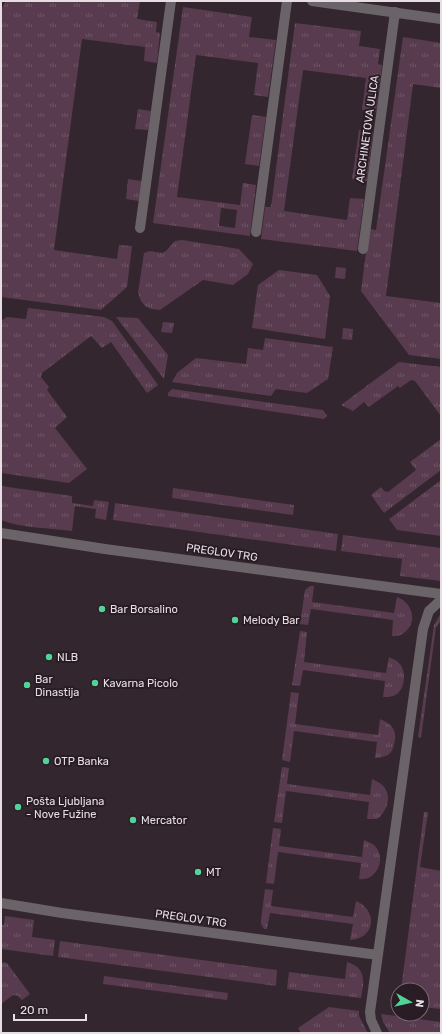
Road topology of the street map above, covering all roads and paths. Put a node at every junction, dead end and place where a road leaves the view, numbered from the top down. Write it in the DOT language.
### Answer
graph roads {
  1 [pos="171,1"];
  2 [pos="287,1"];
  3 [pos="312,1"];
  4 [pos="395,12"];
  5 [pos="441,19"];
  6 [pos="140,228"];
  7 [pos="256,232"];
  8 [pos="363,249"];
  9 [pos="1,533"];
  10 [pos="441,594"];
  11 [pos="441,600"];
  12 [pos="1,903"];
  13 [pos="378,955"];
  14 [pos="377,1033"];
  1 -- 6 [label="street"];
  2 -- 7 [label="street"];
  3 -- 4 [label="street"];
  4 -- 5 [label="street"];
  4 -- 8 [label="street, ARCHINETOVA ULICA"];
  9 -- 10 [label="street, PREGLOV TRG"];
  11 -- 13 [label="street"];
  12 -- 13 [label="street, PREGLOV TRG"];
  13 -- 14 [label="street"];
}
